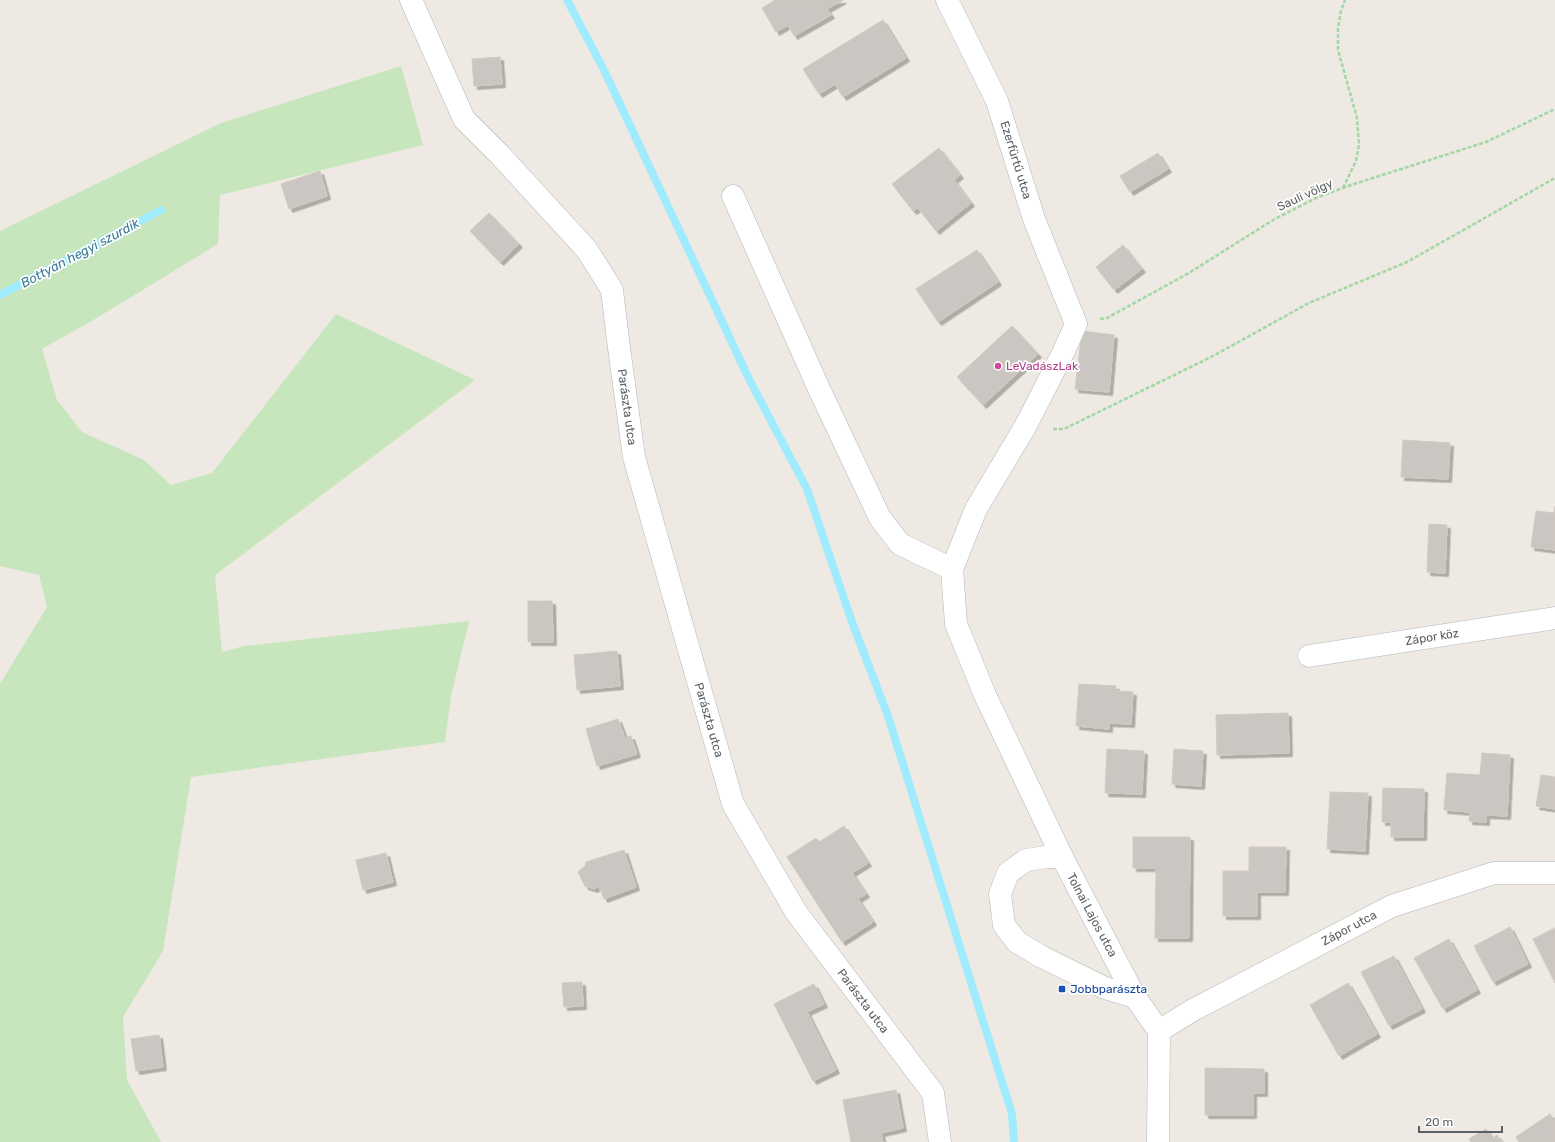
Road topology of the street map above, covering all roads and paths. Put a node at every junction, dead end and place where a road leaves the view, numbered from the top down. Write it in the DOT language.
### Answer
graph roads {
  1 [pos="411,0"];
  2 [pos="947,0"];
  3 [pos="1345,0"];
  4 [pos="1555,108"];
  5 [pos="1555,178"];
  6 [pos="1342,188"];
  7 [pos="733,196"];
  8 [pos="1076,324"];
  9 [pos="1025,427"];
  10 [pos="952,569"];
  11 [pos="1555,618"];
  12 [pos="1309,656"];
  13 [pos="1062,857"];
  14 [pos="1555,873"];
  15 [pos="1135,997"];
  16 [pos="1159,1031"];
  17 [pos="940,1142"];
  18 [pos="1158,1142"];
  1 -- 17 [label="street, Parászta utca"];
  2 -- 8 [label="street, Ezerfürtű utca"];
  3 -- 6 [label="path"];
  4 -- 6 [label="path, Sauli völgy"];
  5 -- 9 [label="path"];
  6 -- 8 [label="path, Sauli völgy"];
  7 -- 10 [label="street"];
  8 -- 9 [label="street"];
  9 -- 10 [label="street"];
  10 -- 13 [label="street, Tolnai Lajos utca"];
  11 -- 12 [label="street, Zápor köz"];
  13 -- 15 [label="street, Tolnai Lajos utca"];
  13 -- 15 [label="street"];
  14 -- 16 [label="street, Zápor utca"];
  15 -- 16 [label="street, Tolnai Lajos utca"];
  16 -- 18 [label="street"];
}
